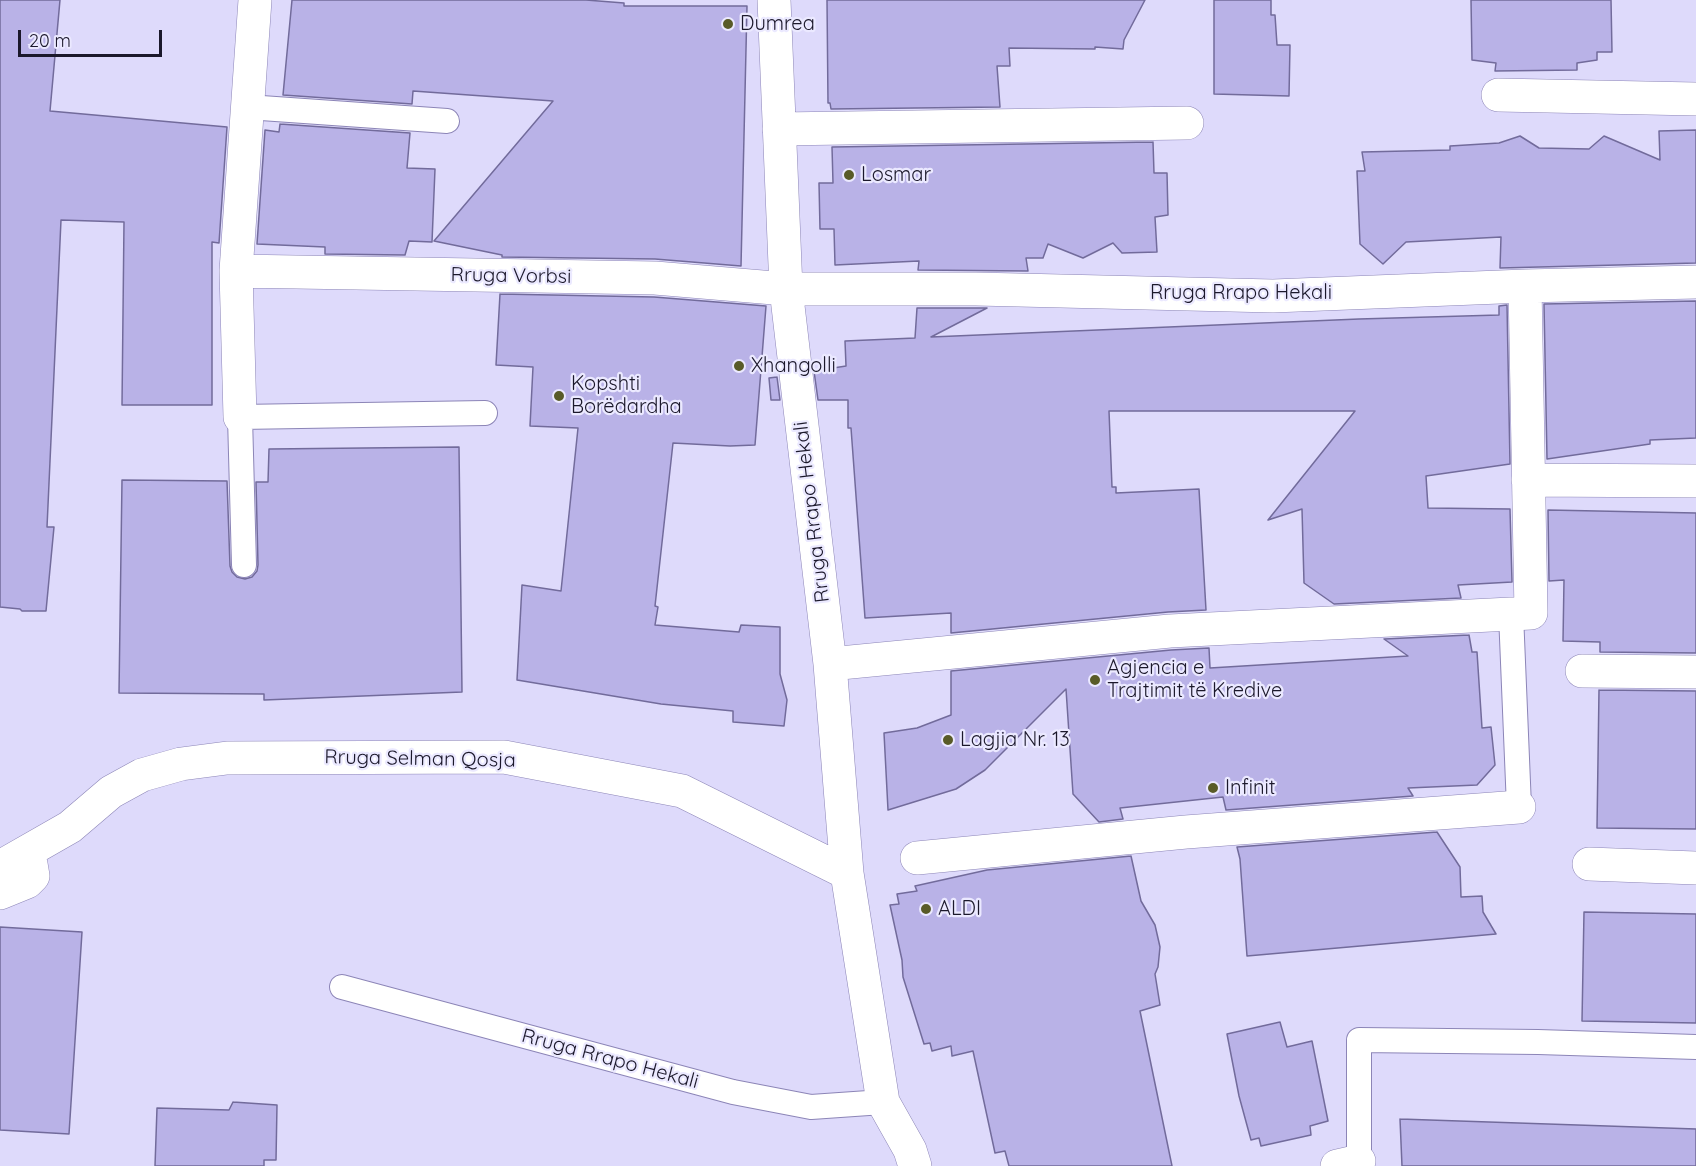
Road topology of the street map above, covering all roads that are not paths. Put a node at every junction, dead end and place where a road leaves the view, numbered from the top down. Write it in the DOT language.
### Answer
graph roads {
  1 [pos="255,0"];
  2 [pos="774,0"];
  3 [pos="1498,95"];
  4 [pos="1696,99"];
  5 [pos="247,107"];
  6 [pos="447,121"];
  7 [pos="1186,123"];
  8 [pos="779,129"];
  9 [pos="236,271"];
  10 [pos="1696,282"];
  11 [pos="1525,286"];
  12 [pos="786,289"];
  13 [pos="485,413"];
  14 [pos="240,417"];
  15 [pos="1528,480"];
  16 [pos="1696,481"];
  17 [pos="244,564"];
  18 [pos="1521,614"];
  19 [pos="830,664"];
  20 [pos="1582,671"];
  21 [pos="1696,672"];
  22 [pos="1519,807"];
  23 [pos="917,858"];
  24 [pos="12,861"];
  25 [pos="1589,864"];
  26 [pos="1696,868"];
  27 [pos="847,873"];
  28 [pos="0,893"];
  29 [pos="342,987"];
  30 [pos="1696,1047"];
  31 [pos="883,1102"];
  32 [pos="1348,1164"];
  33 [pos="915,1166"];
  1 -- 5 [label="street"];
  2 -- 8 [label="street, Rruga Rrapo Hekali"];
  3 -- 4 [label="street"];
  5 -- 6 [label="lane"];
  5 -- 9 [label="street"];
  7 -- 8 [label="street"];
  8 -- 12 [label="street, Rruga Rrapo Hekali"];
  9 -- 12 [label="street, Rruga Vorbsi"];
  9 -- 14 [label="street"];
  10 -- 11 [label="street, Rruga Rrapo Hekali"];
  11 -- 12 [label="street, Rruga Rrapo Hekali"];
  11 -- 15 [label="street"];
  12 -- 19 [label="street, Rruga Rrapo Hekali"];
  13 -- 14 [label="lane"];
  14 -- 17 [label="lane"];
  15 -- 16 [label="street"];
  15 -- 18 [label="street"];
  18 -- 19 [label="street"];
  18 -- 22 [label="lane"];
  19 -- 27 [label="street, Rruga Rrapo Hekali"];
  20 -- 21 [label="street"];
  22 -- 23 [label="street"];
  24 -- 27 [label="street, Rruga Selman Qosja"];
  24 -- 28 [label="street"];
  25 -- 26 [label="street"];
  27 -- 31 [label="street, Rruga Rrapo Hekali"];
  29 -- 31 [label="lane, Rruga Rrapo Hekali"];
  30 -- 32 [label="lane"];
  31 -- 33 [label="street, Rruga Rrapo Hekali"];
}
